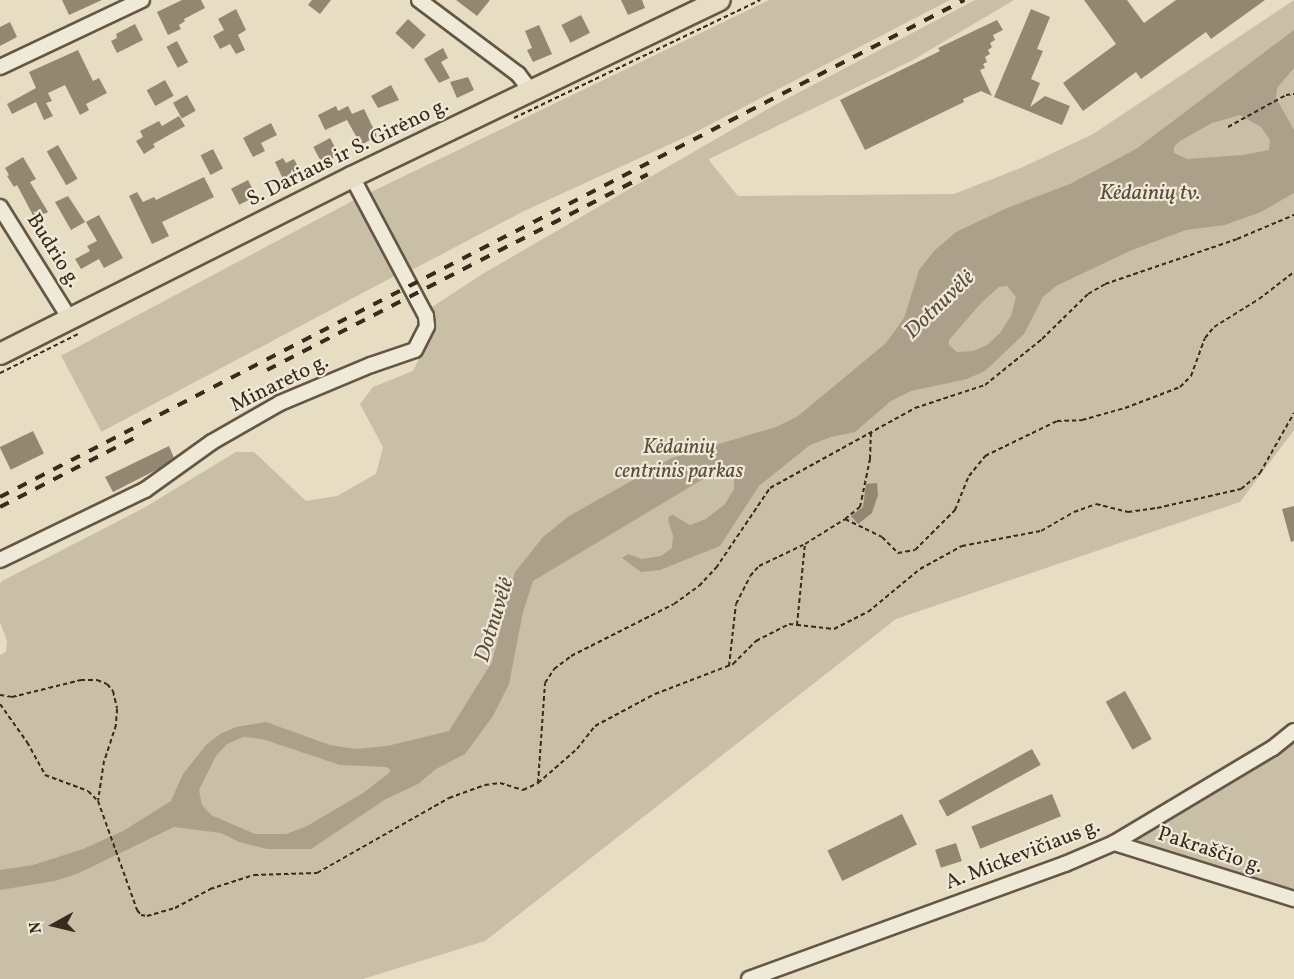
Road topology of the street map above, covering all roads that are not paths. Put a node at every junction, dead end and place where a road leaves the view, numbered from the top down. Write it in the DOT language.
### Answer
graph roads {
  1 [pos="142,0"];
  2 [pos="419,0"];
  3 [pos="720,0"];
  4 [pos="0,67"];
  5 [pos="531,91"];
  6 [pos="352,177"];
  7 [pos="0,207"];
  8 [pos="75,326"];
  9 [pos="0,354"];
  10 [pos="0,560"];
  11 [pos="1294,731"];
  12 [pos="1114,843"];
  13 [pos="1294,899"];
  14 [pos="749,979"];
  1 -- 4 [label="street"];
  2 -- 5 [label="street"];
  3 -- 5 [label="main road, S. Dariaus ir S. Girėno g."];
  5 -- 6 [label="main road, S. Dariaus ir S. Girėno g."];
  6 -- 8 [label="main road, S. Dariaus ir S. Girėno g."];
  6 -- 10 [label="street, Minareto g."];
  7 -- 8 [label="street, Budrio g."];
  8 -- 9 [label="main road, S. Dariaus ir S. Girėno g."];
  11 -- 12 [label="street, A. Mickevičiaus g."];
  12 -- 13 [label="street, Pakraščio g."];
  12 -- 14 [label="street, A. Mickevičiaus g."];
}
